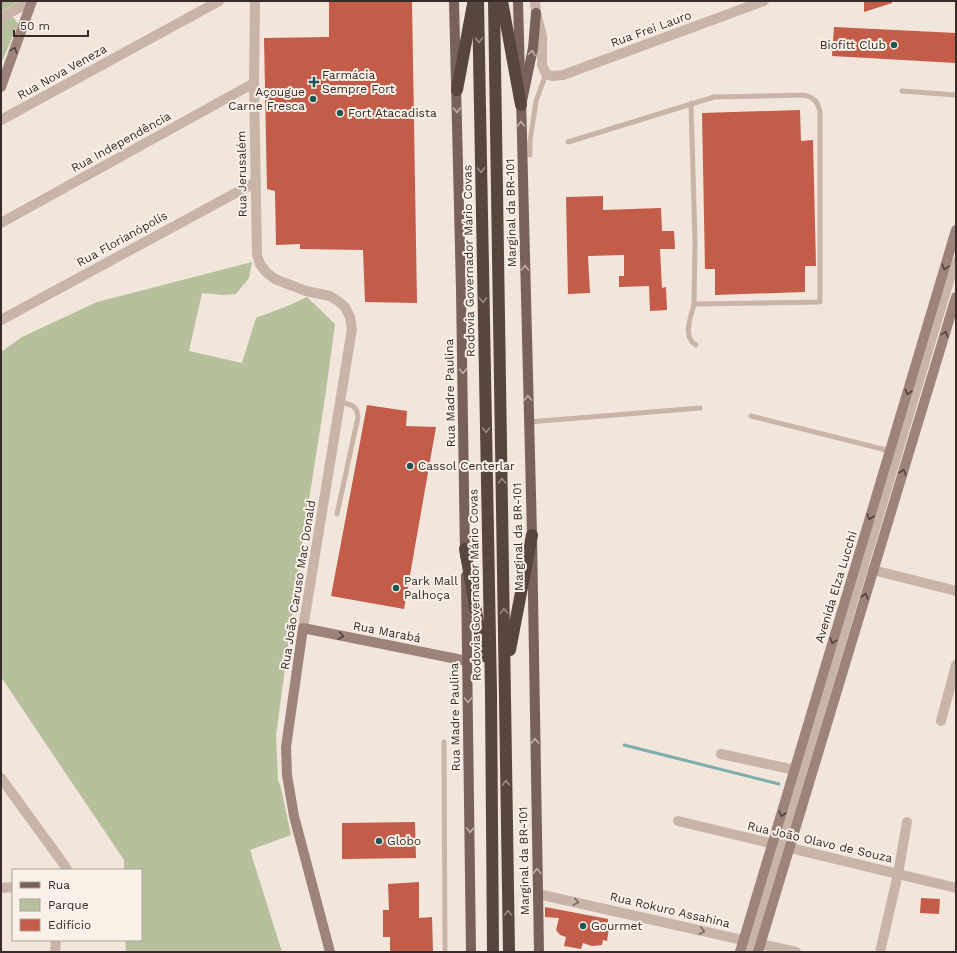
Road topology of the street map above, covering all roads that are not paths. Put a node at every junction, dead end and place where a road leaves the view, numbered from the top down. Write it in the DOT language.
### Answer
graph roads {
  1 [pos="32,1"];
  2 [pos="219,1"];
  3 [pos="255,1"];
  4 [pos="454,1"];
  5 [pos="473,1"];
  6 [pos="478,1"];
  7 [pos="494,1"];
  8 [pos="502,1"];
  9 [pos="518,1"];
  10 [pos="535,1"];
  11 [pos="758,2"];
  12 [pos="536,13"];
  13 [pos="1,18"];
  14 [pos="546,74"];
  15 [pos="254,83"];
  16 [pos="1,87"];
  17 [pos="457,90"];
  18 [pos="902,91"];
  19 [pos="956,95"];
  20 [pos="691,103"];
  21 [pos="521,104"];
  22 [pos="1,120"];
  23 [pos="568,142"];
  24 [pos="530,155"];
  25 [pos="256,182"];
  26 [pos="1,223"];
  27 [pos="956,230"];
  28 [pos="956,260"];
  29 [pos="266,272"];
  30 [pos="956,297"];
  31 [pos="694,304"];
  32 [pos="1,320"];
  33 [pos="696,345"];
  34 [pos="929,352"];
  35 [pos="341,402"];
  36 [pos="700,408"];
  37 [pos="751,416"];
  38 [pos="529,422"];
  39 [pos="890,451"];
  40 [pos="337,514"];
  41 [pos="532,535"];
  42 [pos="465,549"];
  43 [pos="873,570"];
  44 [pos="956,591"];
  45 [pos="303,628"];
  46 [pos="467,661"];
  47 [pos="956,665"];
  48 [pos="505,675"];
  49 [pos="491,693"];
  50 [pos="941,721"];
  51 [pos="444,742"];
  52 [pos="721,754"];
  53 [pos="795,770"];
  54 [pos="1,778"];
  55 [pos="678,821"];
  56 [pos="907,822"];
  57 [pos="781,846"];
  58 [pos="66,869"];
  59 [pos="898,874"];
  60 [pos="1,888"];
  61 [pos="12,888"];
  62 [pos="956,888"];
  63 [pos="538,894"];
  64 [pos="56,941"];
  65 [pos="753,946"];
  66 [pos="55,952"];
  67 [pos="330,952"];
  68 [pos="445,952"];
  69 [pos="472,952"];
  70 [pos="492,952"];
  71 [pos="509,952"];
  72 [pos="539,952"];
  73 [pos="740,952"];
  74 [pos="796,952"];
  75 [pos="880,952"];
  1 -- 13 [label="street"];
  16 -- 1 [label="main road, one-way"];
  2 -- 22 [label="street, Rua Nova Veneza"];
  3 -- 15 [label="street, Rua Jerusalém"];
  4 -- 17 [label="main road, Rua Madre Paulina"];
  5 -- 17 [label="highway"];
  6 -- 49 [label="highway, Rodovia Governador Mário Covas, one-way"];
  48 -- 7 [label="highway, one-way"];
  8 -- 21 [label="highway"];
  9 -- 21 [label="main road, Marginal da BR-101"];
  10 -- 12 [label="street"];
  11 -- 14 [label="street, Rua Frei Lauro"];
  12 -- 14 [label="street"];
  21 -- 12 [label="main road, one-way"];
  14 -- 24 [label="lane"];
  15 -- 25 [label="street, Rua Jerusalém"];
  15 -- 26 [label="street, Rua Independência"];
  17 -- 42 [label="main road, Rua Madre Paulina, one-way"];
  18 -- 19 [label="lane"];
  20 -- 23 [label="lane"];
  20 -- 31 [label="lane"];
  20 -- 31 [label="lane"];
  38 -- 21 [label="main road, Marginal da BR-101, one-way"];
  25 -- 29 [label="street, Rua Jerusalém"];
  25 -- 32 [label="street, Rua Florianópolis"];
  27 -- 34 [label="main road, Avenida Elza Lucchi, one-way"];
  28 -- 34 [label="street"];
  29 -- 35 [label="street, Rua João Caruso Mac Donald"];
  34 -- 30 [label="main road, Avenida Elza Lucchi, one-way"];
  31 -- 33 [label="lane"];
  34 -- 39 [label="main road, Avenida Elza Lucchi, one-way"];
  43 -- 34 [label="main road, Avenida Elza Lucchi, one-way"];
  34 -- 57 [label="street"];
  35 -- 40 [label="lane"];
  35 -- 45 [label="street, Rua João Caruso Mac Donald"];
  36 -- 38 [label="lane"];
  37 -- 39 [label="lane"];
  38 -- 41 [label="main road, Marginal da BR-101"];
  39 -- 53 [label="main road, Avenida Elza Lucchi, one-way"];
  41 -- 48 [label="highway"];
  63 -- 41 [label="main road, Marginal da BR-101, one-way"];
  42 -- 46 [label="main road, Rua Madre Paulina"];
  42 -- 49 [label="highway"];
  43 -- 44 [label="street"];
  57 -- 43 [label="main road, Avenida Elza Lucchi, one-way"];
  45 -- 46 [label="main road, Rua Marabá, one-way"];
  45 -- 67 [label="main road, Rua João Caruso Mac Donald"];
  46 -- 69 [label="main road, Rua Madre Paulina, one-way"];
  47 -- 50 [label="street"];
  71 -- 48 [label="highway, one-way"];
  49 -- 70 [label="highway, Rodovia Governador Mário Covas"];
  51 -- 68 [label="lane"];
  52 -- 53 [label="street"];
  53 -- 57 [label="main road, Avenida Elza Lucchi, one-way"];
  54 -- 58 [label="street"];
  55 -- 57 [label="street, Rua João Olavo de Souza"];
  56 -- 59 [label="street"];
  57 -- 59 [label="street, Rua João Olavo de Souza"];
  57 -- 65 [label="main road, Avenida Elza Lucchi"];
  57 -- 65 [label="main road, Avenida Elza Lucchi"];
  59 -- 62 [label="street, Rua João Olavo de Souza"];
  59 -- 75 [label="street"];
  60 -- 61 [label="street"];
  63 -- 65 [label="street, Rua Rokuro Assahina, one-way"];
  63 -- 72 [label="main road, Marginal da BR-101"];
  64 -- 66 [label="street"];
  65 -- 73 [label="main road, Avenida Elza Lucchi"];
  65 -- 74 [label="street, Rua Rokuro Assahina"];
}
